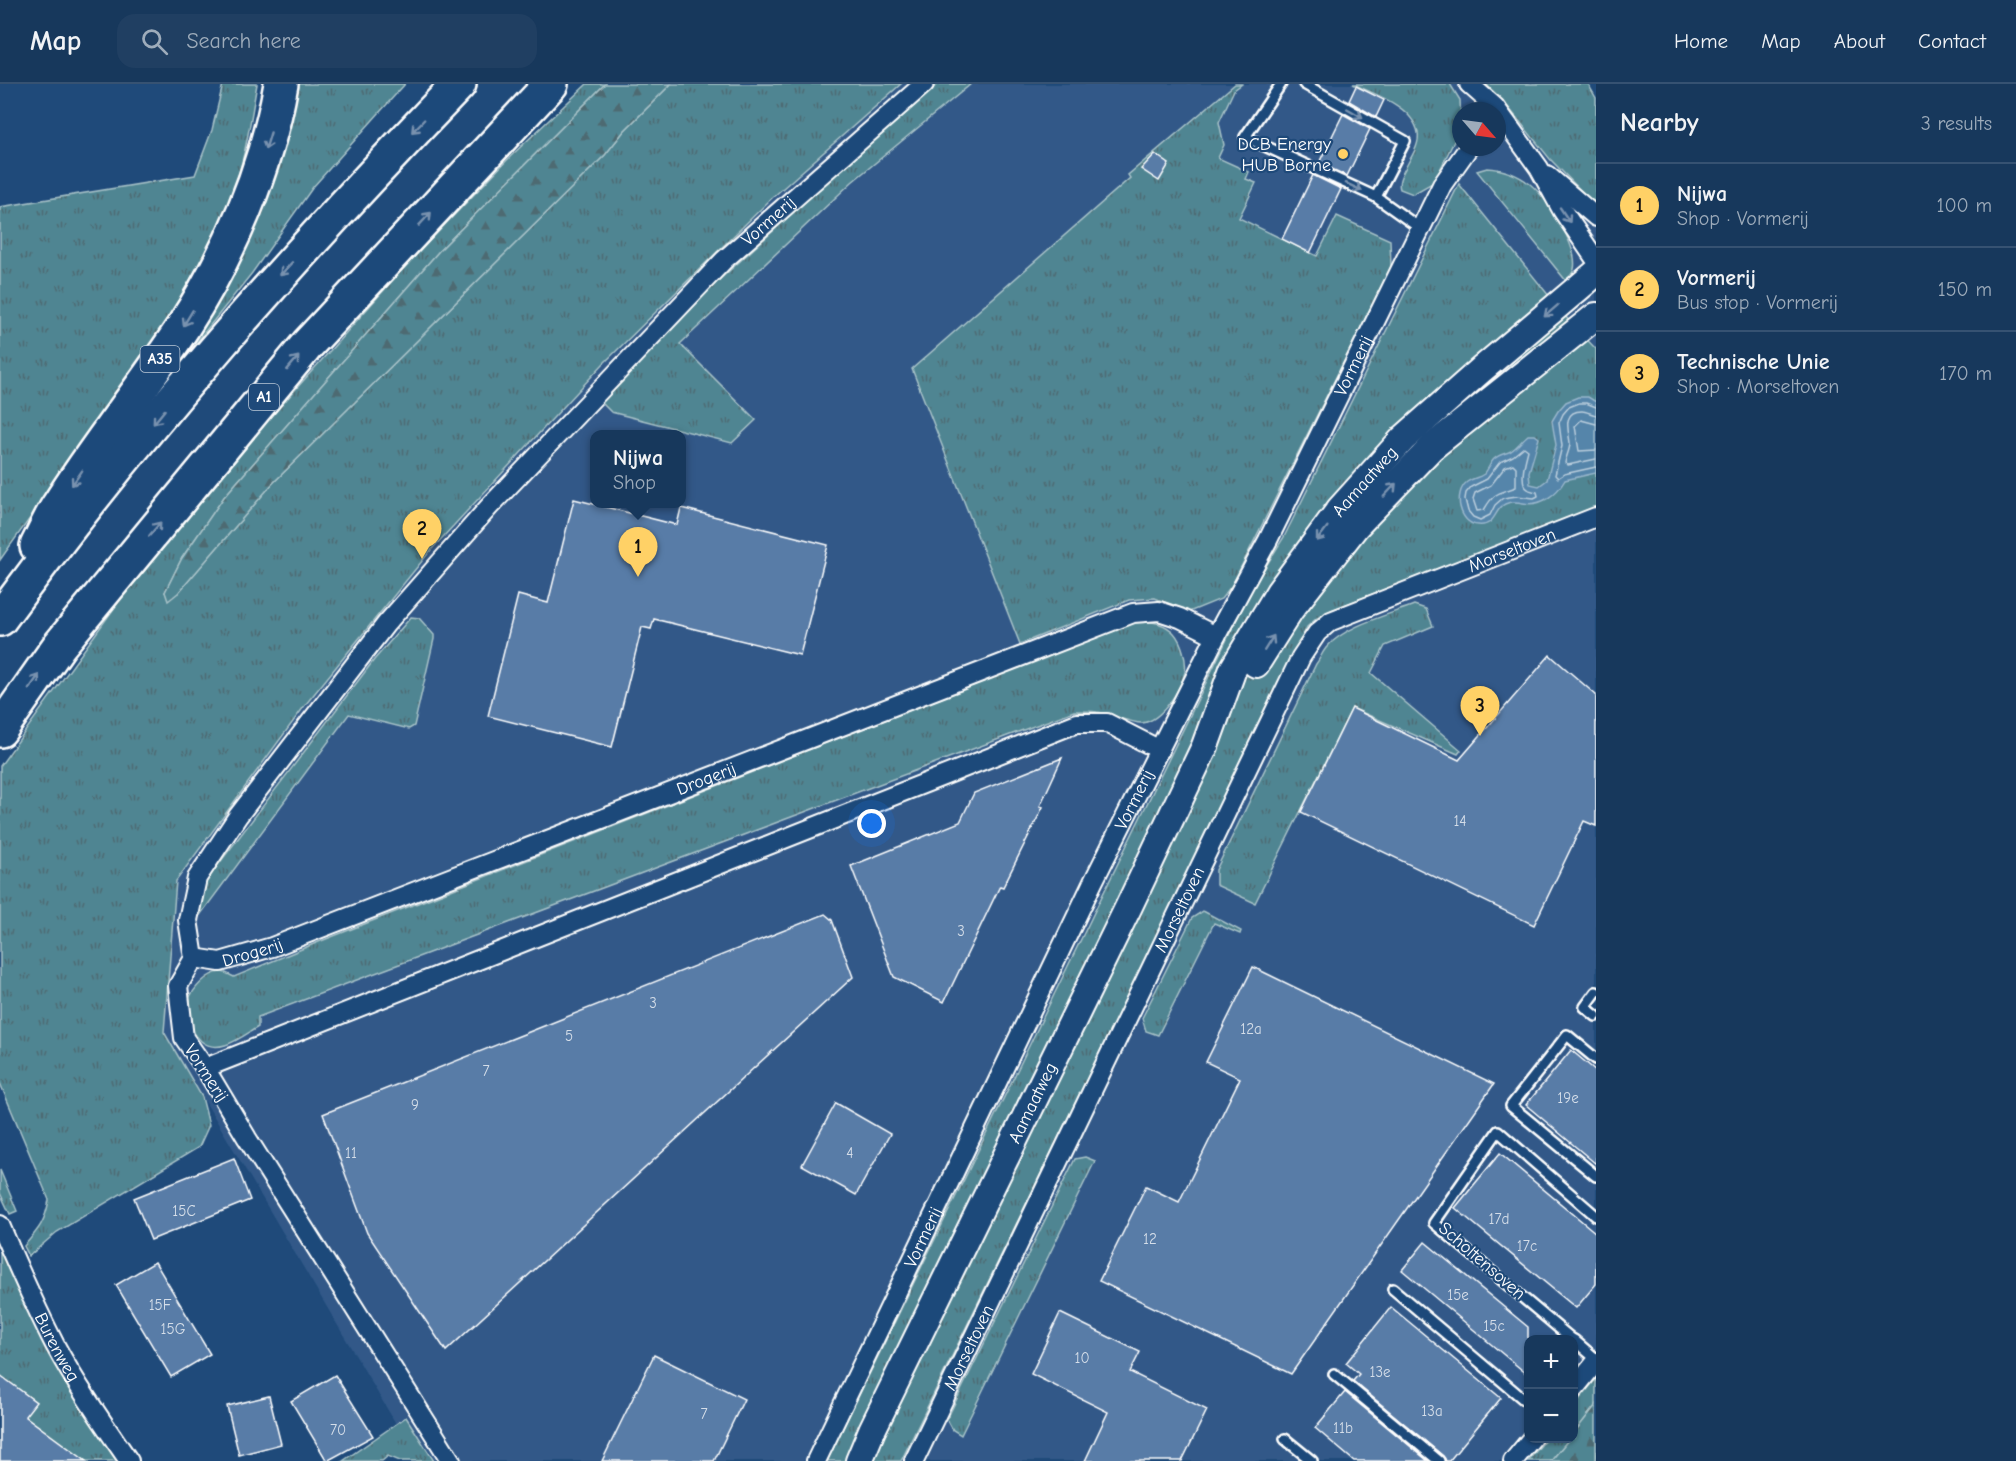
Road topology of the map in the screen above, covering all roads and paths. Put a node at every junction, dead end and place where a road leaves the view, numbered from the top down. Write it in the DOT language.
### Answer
graph roads {
  1 [pos="281,84"];
  2 [pos="459,84"];
  3 [pos="551,84"];
  4 [pos="924,84"];
  5 [pos="1281,84"];
  6 [pos="1304,84"];
  7 [pos="1469,84"];
  8 [pos="1487,102"];
  9 [pos="1506,125"];
  10 [pos="1463,156"];
  11 [pos="1539,168"];
  12 [pos="1376,197"];
  13 [pos="1596,217"];
  14 [pos="1422,230"];
  15 [pos="1596,260"];
  16 [pos="1596,273"];
  17 [pos="1596,316"];
  18 [pos="1596,517"];
  19 [pos="1,618"];
  20 [pos="1216,636"];
  21 [pos="0,729"];
  22 [pos="1205,746"];
  23 [pos="1160,750"];
  24 [pos="194,958"];
  25 [pos="1596,992"];
  26 [pos="1596,1016"];
  27 [pos="1596,1059"];
  28 [pos="205,1068"];
  29 [pos="1596,1176"];
  30 [pos="1596,1216"];
  31 [pos="0,1225"];
  32 [pos="1393,1290"];
  33 [pos="1567,1335"];
  34 [pos="1578,1344"];
  35 [pos="1596,1360"];
  36 [pos="1334,1374"];
  37 [pos="1578,1384"];
  38 [pos="1524,1400"];
  39 [pos="1285,1438"];
  40 [pos="1528,1443"];
  41 [pos="129,1461"];
  42 [pos="451,1461"];
  43 [pos="816,1461"];
  44 [pos="859,1461"];
  45 [pos="914,1461"];
  46 [pos="1312,1461"];
  47 [pos="1439,1461"];
  48 [pos="1513,1461"];
  1 -- 19 [label="highway, A35, one-way"];
  2 -- 19 [label="highway, one-way"];
  21 -- 3 [label="highway, A1, one-way"];
  4 -- 24 [label="street, Vormerij"];
  5 -- 12 [label="lane, one-way"];
  6 -- 12 [label="lane, one-way"];
  7 -- 8 [label="street"];
  9 -- 11 [label="street"];
  10 -- 14 [label="street, Vormerij"];
  11 -- 13 [label="street"];
  11 -- 15 [label="street, one-way"];
  12 -- 14 [label="lane"];
  14 -- 20 [label="street, Vormerij"];
  16 -- 22 [label="main road, Aamaatweg, one-way"];
  22 -- 17 [label="main road, Aamaatweg, one-way"];
  18 -- 45 [label="street, Morseltoven"];
  20 -- 23 [label="street, Vormerij"];
  20 -- 24 [label="street, Drogerij"];
  22 -- 44 [label="main road, Aamaatweg"];
  23 -- 28 [label="street"];
  23 -- 43 [label="street, Vormerij"];
  24 -- 28 [label="street, Vormerij"];
  25 -- 26 [label="lane"];
  27 -- 29 [label="lane"];
  28 -- 42 [label="street, Vormerij"];
  30 -- 33 [label="lane, Scholtensoven"];
  31 -- 41 [label="street, Burenweg"];
  32 -- 38 [label="lane"];
  34 -- 35 [label="lane, Scholtensoven"];
  35 -- 37 [label="street, Scholtensoven"];
  36 -- 47 [label="lane"];
  39 -- 46 [label="lane"];
  40 -- 48 [label="street"];
}
